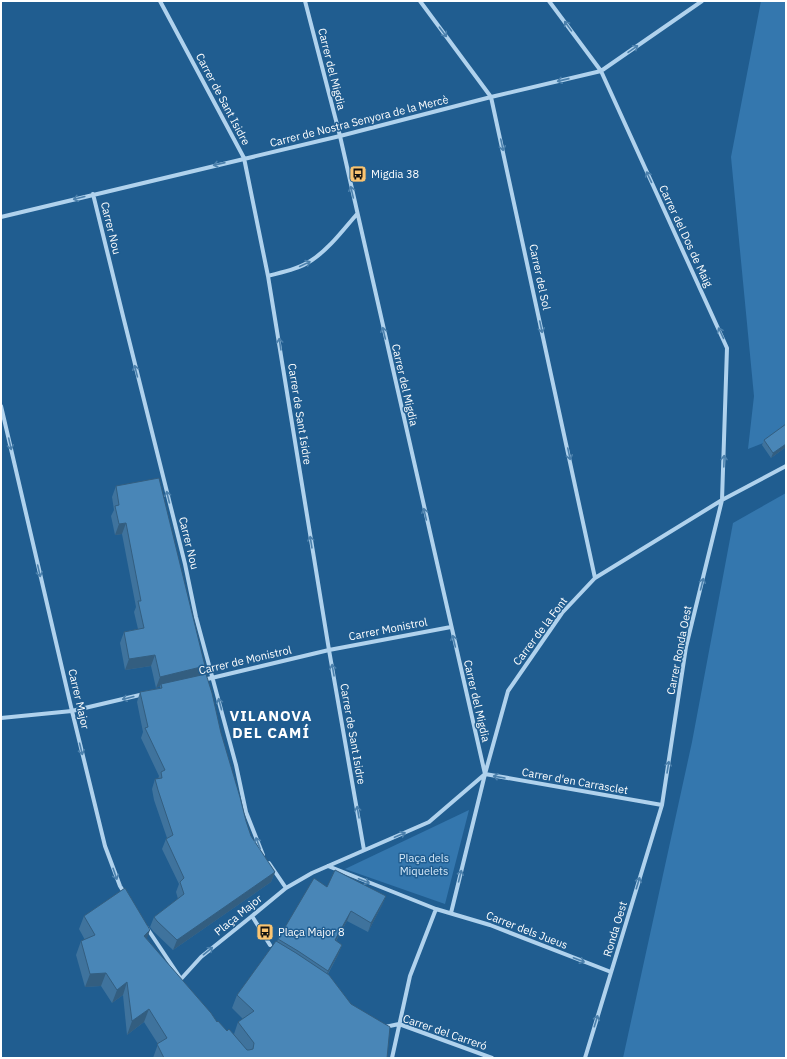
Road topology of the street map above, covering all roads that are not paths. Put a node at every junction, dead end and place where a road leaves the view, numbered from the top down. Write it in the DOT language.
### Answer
graph roads {
  1 [pos="160,1"];
  2 [pos="305,1"];
  3 [pos="420,1"];
  4 [pos="549,1"];
  5 [pos="702,1"];
  6 [pos="601,71"];
  7 [pos="491,97"];
  8 [pos="340,136"];
  9 [pos="244,158"];
  10 [pos="93,194"];
  11 [pos="357,214"];
  12 [pos="1,217"];
  13 [pos="268,276"];
  14 [pos="1,406"];
  15 [pos="786,466"];
  16 [pos="722,500"];
  17 [pos="595,578"];
  18 [pos="451,627"];
  19 [pos="329,650"];
  20 [pos="212,677"];
  21 [pos="198,681"];
  22 [pos="146,693"];
  23 [pos="72,711"];
  24 [pos="1,718"];
  25 [pos="485,774"];
  26 [pos="662,805"];
  27 [pos="364,850"];
  28 [pos="328,866"];
  29 [pos="286,888"];
  30 [pos="127,898"];
  31 [pos="436,909"];
  32 [pos="450,914"];
  33 [pos="252,916"];
  34 [pos="142,921"];
  35 [pos="270,945"];
  36 [pos="611,972"];
  37 [pos="379,1024"];
  38 [pos="399,1024"];
  39 [pos="392,1058"];
  40 [pos="492,1058"];
  41 [pos="585,1058"];
  1 -- 9 [label="street, Carrer de Sant Isidre"];
  2 -- 8 [label="street, Carrer del Migdia"];
  3 -- 7 [label="street, Carrer del Sol, one-way"];
  6 -- 4 [label="street, Carrer del Dos de Maig, one-way"];
  6 -- 5 [label="street, Carrer de Nostra Senyora de la Mercè, one-way"];
  6 -- 7 [label="street, Carrer de Nostra Senyora de la Mercè, one-way"];
  16 -- 6 [label="street, Carrer del Dos de Maig, one-way"];
  7 -- 8 [label="street, Carrer de Nostra Senyora de la Mercè"];
  7 -- 17 [label="street, Carrer del Sol, one-way"];
  8 -- 9 [label="street, Carrer de Nostra Senyora de la Mercè"];
  11 -- 8 [label="street, Carrer del Migdia, one-way"];
  9 -- 10 [label="street, Carrer de Nostra Senyora de la Mercè, one-way"];
  9 -- 13 [label="street, Carrer de Sant Isidre"];
  10 -- 12 [label="street, Carrer de Nostra Senyora de la Mercè, one-way"];
  20 -- 10 [label="street, Carrer Nou, one-way"];
  13 -- 11 [label="street, one-way"];
  18 -- 11 [label="street, Carrer del Migdia, one-way"];
  19 -- 13 [label="street, Carrer de Sant Isidre, one-way"];
  14 -- 23 [label="street, Carrer Major, one-way"];
  15 -- 16 [label="street, Carrer de la Font"];
  16 -- 17 [label="street, Carrer de la Font"];
  26 -- 16 [label="street, Carrer Ronda Oest, one-way"];
  17 -- 25 [label="street, Carrer de la Font"];
  18 -- 19 [label="street, Carrer Monistrol"];
  25 -- 18 [label="street, Carrer del Migdia, one-way"];
  19 -- 20 [label="street, Carrer de Monistrol"];
  27 -- 19 [label="street, Carrer de Sant Isidre, one-way"];
  20 -- 21 [label="street, Carrer de Monistrol"];
  29 -- 20 [label="street, Carrer Nou, one-way"];
  22 -- 23 [label="street, one-way"];
  23 -- 24 [label="street"];
  23 -- 30 [label="street, Carrer Major, one-way"];
  26 -- 25 [label="street, Carrer d'en Carrasclet, one-way"];
  27 -- 25 [label="street, one-way"];
  32 -- 25 [label="street, Carrer de la Font, one-way"];
  36 -- 26 [label="street, Ronda Oest, one-way"];
  27 -- 28 [label="street"];
  28 -- 29 [label="street, Plaça Major"];
  28 -- 31 [label="street, one-way"];
  29 -- 33 [label="street, Plaça Major"];
  31 -- 32 [label="street, Carrer dels Jueus"];
  31 -- 38 [label="street"];
  32 -- 36 [label="street, Carrer dels Jueus, one-way"];
  34 -- 33 [label="street, Plaça Major, one-way"];
  33 -- 35 [label="street"];
  41 -- 36 [label="street, Ronda Oest, one-way"];
  37 -- 38 [label="street, Carrer del Carreró"];
  38 -- 39 [label="street"];
  38 -- 40 [label="street, Carrer del Carreró"];
}
